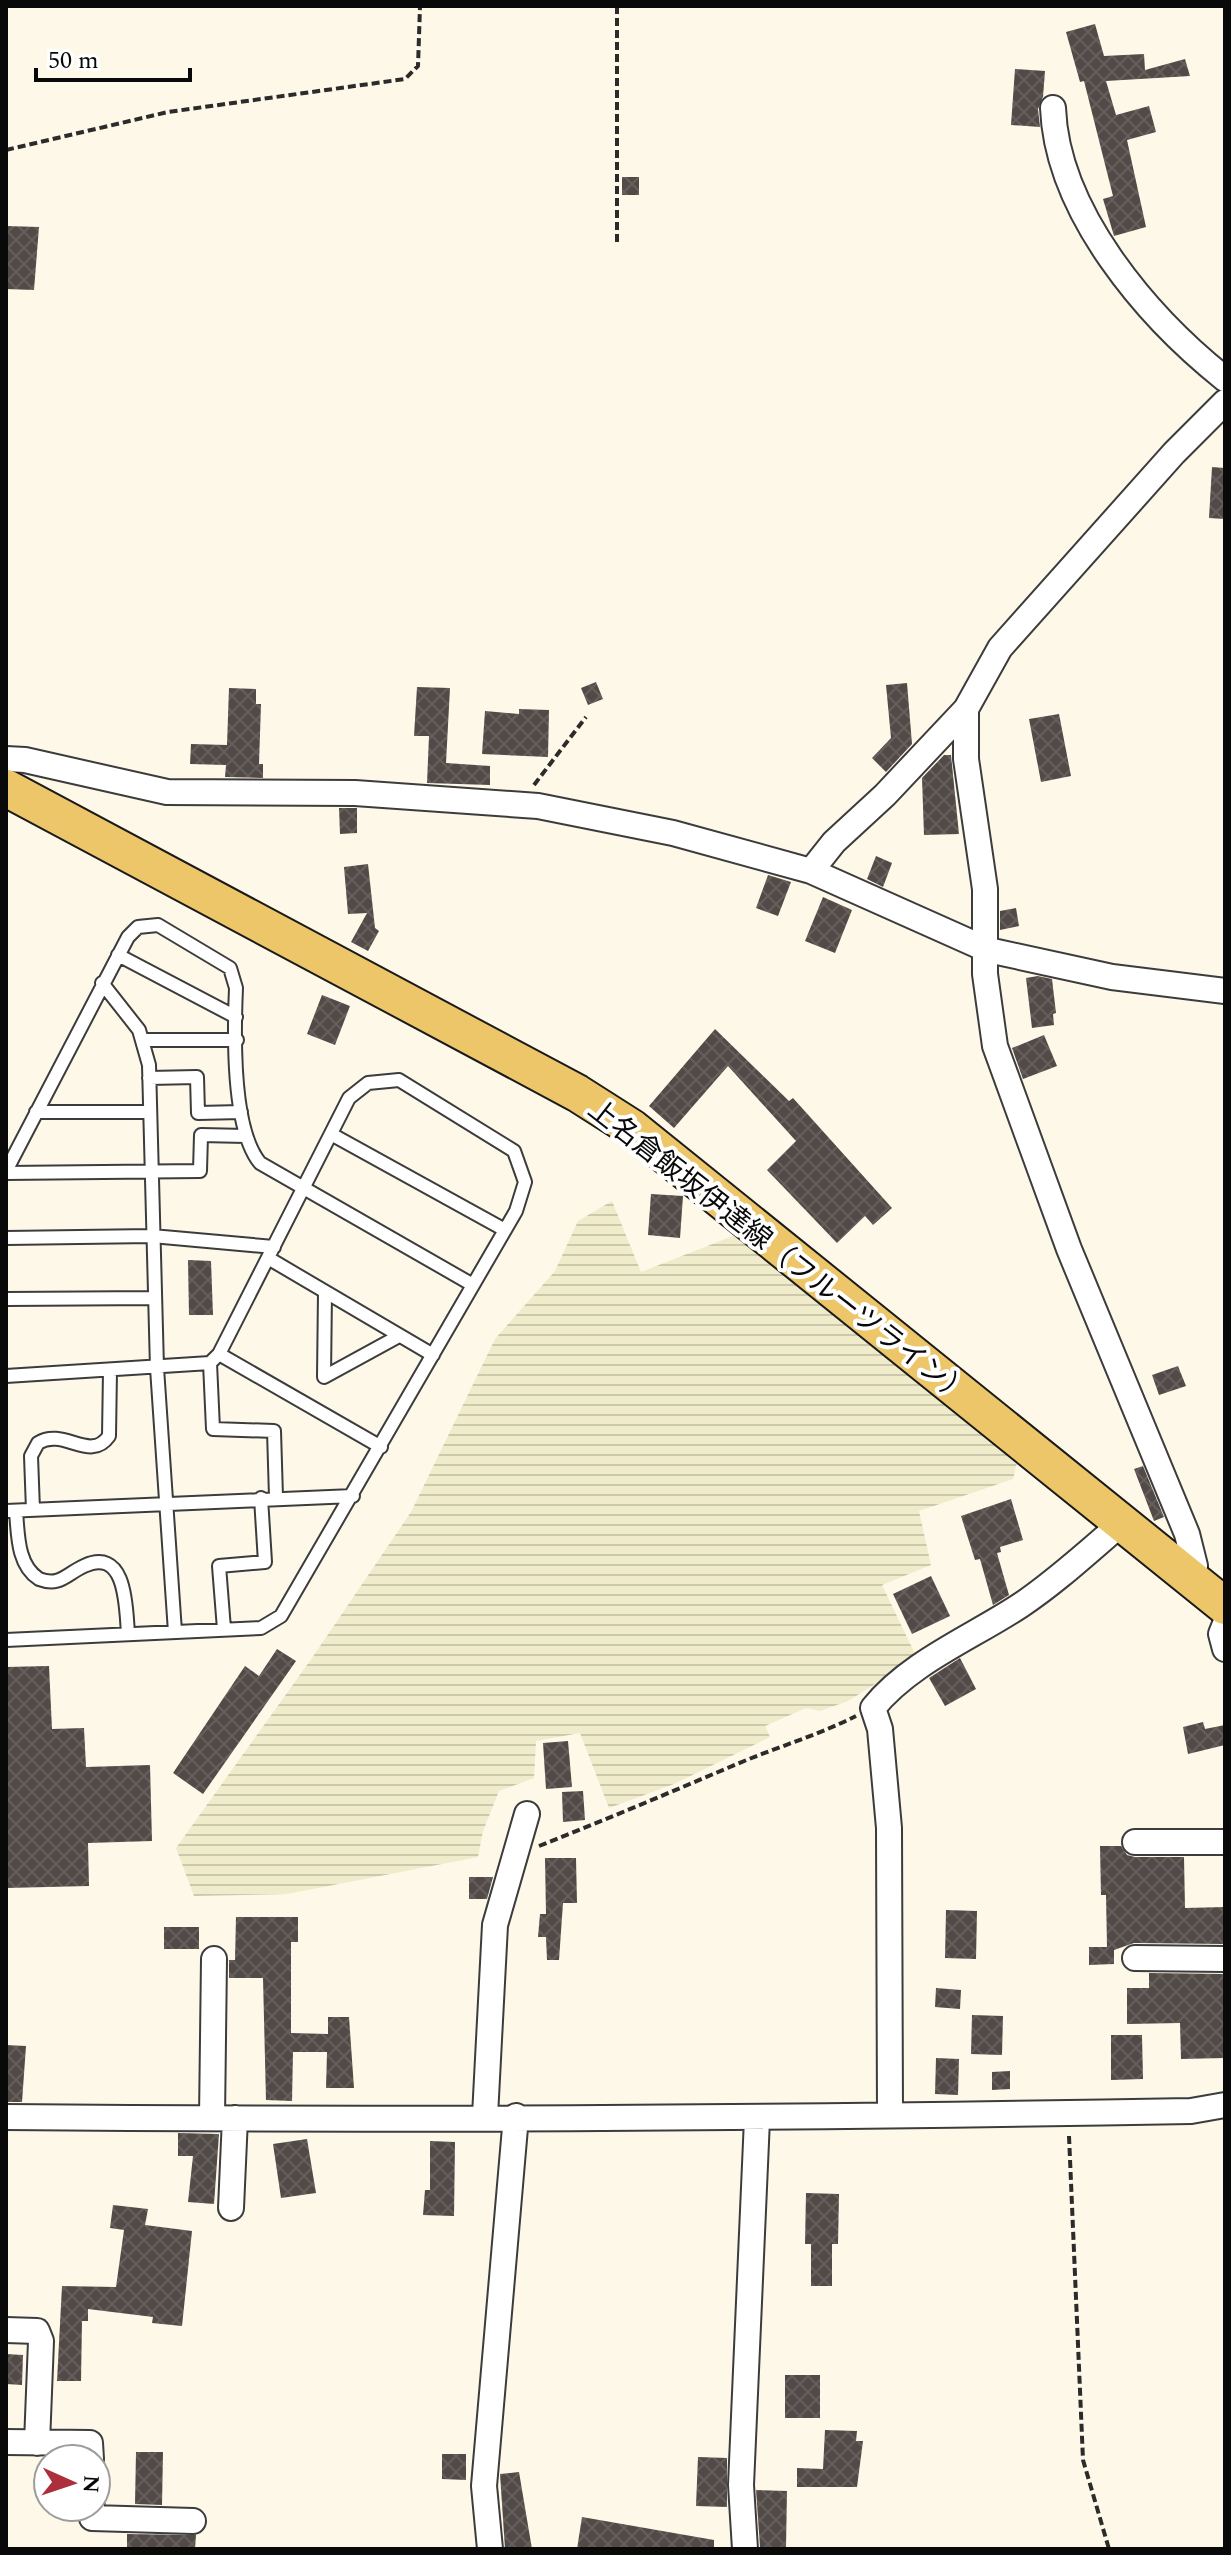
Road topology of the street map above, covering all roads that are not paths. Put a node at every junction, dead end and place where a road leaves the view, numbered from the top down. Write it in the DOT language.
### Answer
graph roads {
  1 [pos="1053,108"];
  2 [pos="1225,379"];
  3 [pos="1225,402"];
  4 [pos="966,709"];
  5 [pos="6,759"];
  6 [pos="6,788"];
  7 [pos="811,871"];
  8 [pos="988,950"];
  9 [pos="118,955"];
  10 [pos="102,983"];
  11 [pos="1225,991"];
  12 [pos="236,1017"];
  13 [pos="143,1040"];
  14 [pos="237,1040"];
  15 [pos="149,1078"];
  16 [pos="36,1112"];
  17 [pos="150,1112"];
  18 [pos="241,1112"];
  19 [pos="331,1134"];
  20 [pos="246,1136"];
  21 [pos="151,1171"];
  22 [pos="6,1172"];
  23 [pos="305,1187"];
  24 [pos="505,1230"];
  25 [pos="152,1236"];
  26 [pos="6,1238"];
  27 [pos="271,1253"];
  28 [pos="473,1285"];
  29 [pos="325,1292"];
  30 [pos="155,1298"];
  31 [pos="6,1299"];
  32 [pos="399,1336"];
  33 [pos="433,1355"];
  34 [pos="215,1358"];
  35 [pos="157,1368"];
  36 [pos="110,1371"];
  37 [pos="6,1376"];
  38 [pos="381,1447"];
  39 [pos="353,1496"];
  40 [pos="276,1497"];
  41 [pos="261,1498"];
  42 [pos="164,1503"];
  43 [pos="33,1510"];
  44 [pos="11,1511"];
  45 [pos="1123,1522"];
  46 [pos="1192,1578"];
  47 [pos="1225,1606"];
  48 [pos="1225,1624"];
  49 [pos="224,1629"];
  50 [pos="175,1632"];
  51 [pos="128,1634"];
  52 [pos="6,1640"];
  53 [pos="1225,1649"];
  54 [pos="527,1814"];
  55 [pos="1135,1842"];
  56 [pos="1225,1842"];
  57 [pos="1135,1958"];
  58 [pos="214,1959"];
  59 [pos="1225,1959"];
  60 [pos="1225,2105"];
  61 [pos="890,2113"];
  62 [pos="485,2116"];
  63 [pos="516,2116"];
  64 [pos="6,2117"];
  65 [pos="223,2118"];
  66 [pos="757,2119"];
  67 [pos="231,2208"];
  68 [pos="6,2330"];
  69 [pos="6,2442"];
  70 [pos="37,2443"];
  71 [pos="112,2519"];
  72 [pos="193,2521"];
  73 [pos="490,2549"];
  74 [pos="745,2549"];
  1 -- 2 [label="street"];
  3 -- 4 [label="street"];
  4 -- 7 [label="street"];
  4 -- 8 [label="street"];
  5 -- 7 [label="street"];
  6 -- 45 [label="main road, 上名倉飯坂伊達線（フルーツライン）"];
  7 -- 8 [label="street"];
  8 -- 11 [label="street"];
  8 -- 46 [label="street"];
  9 -- 10 [label="lane"];
  9 -- 12 [label="lane"];
  9 -- 12 [label="lane"];
  10 -- 13 [label="lane"];
  10 -- 16 [label="lane"];
  12 -- 14 [label="lane"];
  13 -- 14 [label="lane"];
  13 -- 15 [label="lane"];
  14 -- 18 [label="lane"];
  15 -- 17 [label="lane"];
  15 -- 18 [label="lane"];
  16 -- 17 [label="lane"];
  16 -- 22 [label="lane"];
  17 -- 21 [label="lane"];
  18 -- 20 [label="lane"];
  19 -- 23 [label="lane"];
  19 -- 24 [label="lane"];
  19 -- 24 [label="lane"];
  20 -- 21 [label="lane"];
  20 -- 23 [label="lane"];
  21 -- 22 [label="lane"];
  21 -- 25 [label="lane"];
  23 -- 27 [label="lane"];
  23 -- 28 [label="lane"];
  24 -- 28 [label="lane"];
  25 -- 26 [label="lane"];
  25 -- 27 [label="lane"];
  25 -- 30 [label="lane"];
  27 -- 29 [label="lane"];
  27 -- 34 [label="lane"];
  28 -- 33 [label="lane"];
  29 -- 32 [label="lane"];
  29 -- 32 [label="lane"];
  30 -- 31 [label="lane"];
  30 -- 35 [label="lane"];
  32 -- 33 [label="lane"];
  33 -- 38 [label="lane"];
  34 -- 35 [label="lane"];
  34 -- 38 [label="lane"];
  34 -- 40 [label="lane"];
  35 -- 36 [label="lane"];
  35 -- 42 [label="lane"];
  36 -- 37 [label="lane"];
  36 -- 43 [label="lane"];
  38 -- 39 [label="lane"];
  39 -- 40 [label="lane"];
  39 -- 49 [label="lane"];
  40 -- 41 [label="lane"];
  41 -- 42 [label="lane"];
  41 -- 49 [label="lane"];
  42 -- 43 [label="lane"];
  42 -- 50 [label="lane"];
  43 -- 44 [label="lane"];
  44 -- 51 [label="lane"];
  45 -- 46 [label="main road, 上名倉飯坂伊達線（フルーツライン）"];
  45 -- 61 [label="street"];
  46 -- 47 [label="main road, 上名倉飯坂伊達線（フルーツライン）"];
  48 -- 53 [label="street"];
  49 -- 50 [label="lane"];
  50 -- 51 [label="lane"];
  51 -- 52 [label="lane"];
  54 -- 62 [label="street"];
  55 -- 56 [label="street"];
  57 -- 59 [label="street"];
  58 -- 65 [label="street"];
  60 -- 61 [label="street"];
  61 -- 66 [label="street"];
  62 -- 63 [label="street"];
  62 -- 65 [label="street"];
  63 -- 66 [label="street"];
  63 -- 73 [label="street"];
  64 -- 65 [label="street"];
  65 -- 67 [label="street"];
  66 -- 74 [label="street"];
  68 -- 70 [label="street"];
  69 -- 70 [label="street"];
  71 -- 72 [label="street"];
}
